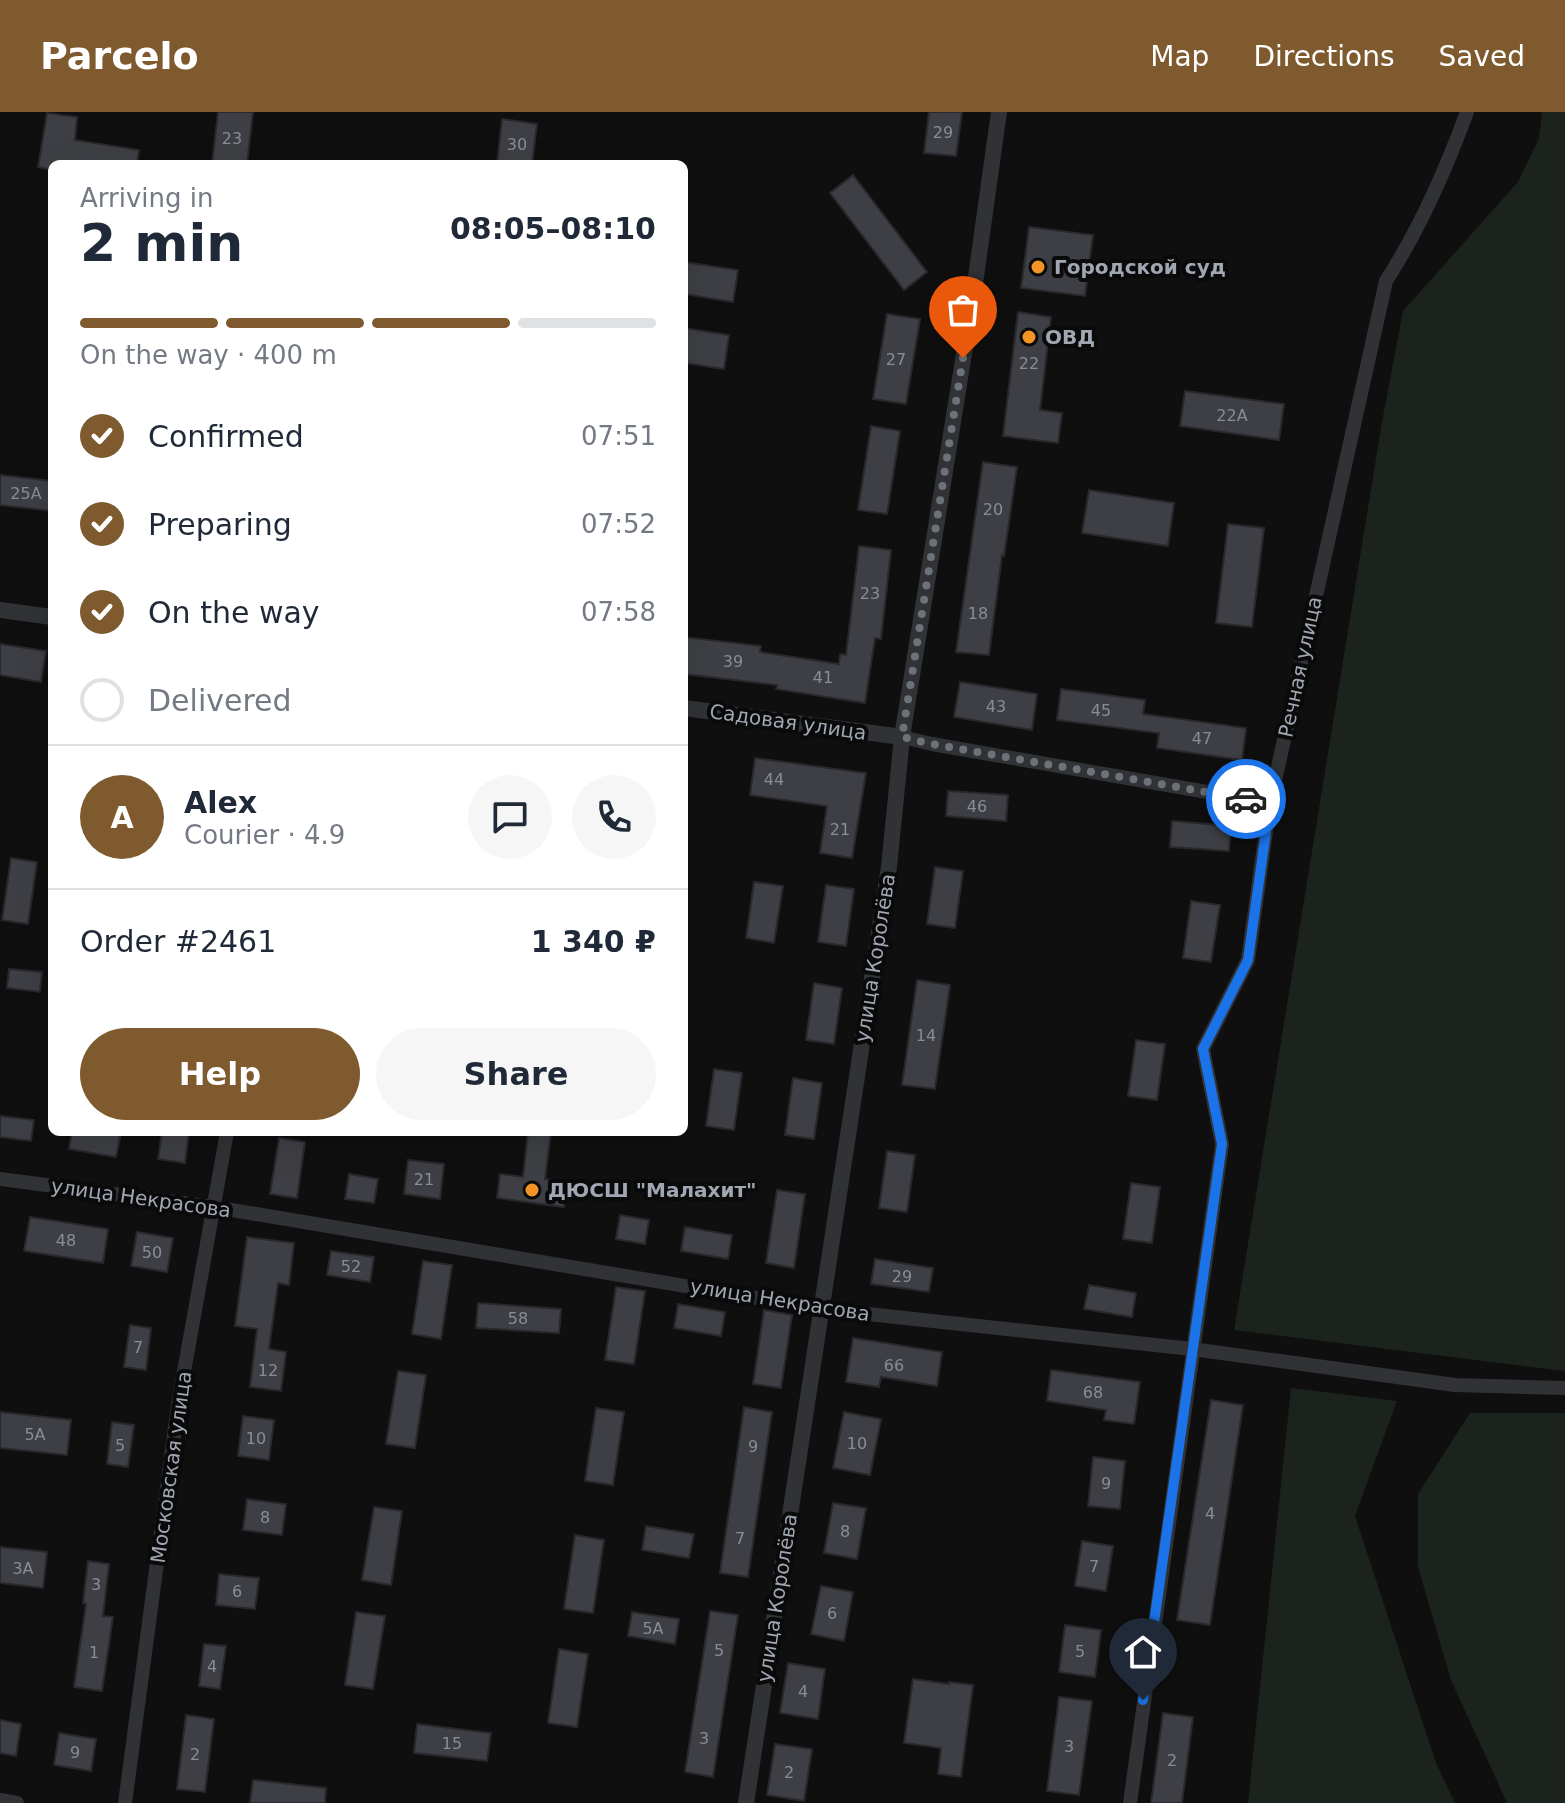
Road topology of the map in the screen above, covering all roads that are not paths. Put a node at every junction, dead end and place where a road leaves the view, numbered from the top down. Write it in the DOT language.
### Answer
graph roads {
  1 [pos="999,112"];
  2 [pos="1467,112"];
  3 [pos="0,610"];
  4 [pos="48,616"];
  5 [pos="688,709"];
  6 [pos="902,737"];
  7 [pos="1270,803"];
  8 [pos="226,1136"];
  9 [pos="0,1179"];
  10 [pos="214,1207"];
  11 [pos="822,1309"];
  12 [pos="1192,1349"];
  13 [pos="1565,1388"];
  14 [pos="0,1800"];
  15 [pos="17,1803"];
  16 [pos="125,1803"];
  17 [pos="746,1803"];
  18 [pos="1130,1803"];
  1 -- 6 [label="street, улица Королёва"];
  2 -- 7 [label="street, Речная улица"];
  3 -- 4 [label="street"];
  5 -- 6 [label="street, Садовая улица"];
  6 -- 7 [label="street, Садовая улица"];
  6 -- 11 [label="street, улица Королёва"];
  7 -- 12 [label="street, Речная улица"];
  8 -- 10 [label="street, Московская улица"];
  9 -- 10 [label="street, улица Некрасова"];
  10 -- 11 [label="street, улица Некрасова"];
  10 -- 16 [label="street, Московская улица"];
  11 -- 12 [label="street, улица Некрасова"];
  11 -- 17 [label="street, улица Королёва"];
  12 -- 13 [label="street, улица Некрасова"];
  12 -- 18 [label="street, Речная улица"];
  14 -- 15 [label="street"];
}
